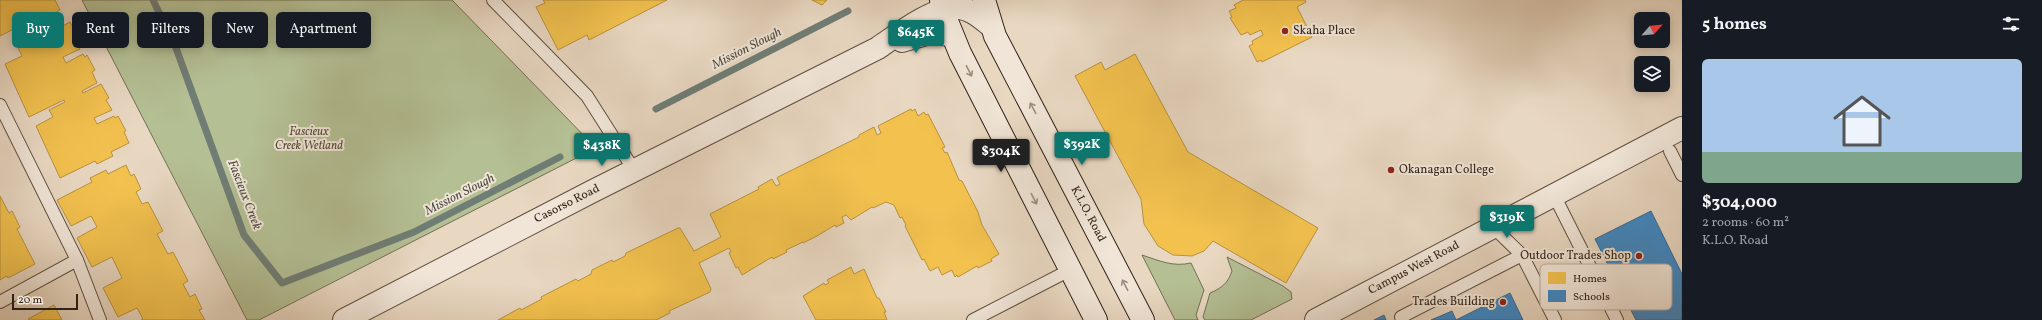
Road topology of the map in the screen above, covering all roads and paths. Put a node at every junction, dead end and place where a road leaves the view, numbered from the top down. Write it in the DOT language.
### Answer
graph roads {
  1 [pos="493,0"];
  2 [pos="984,0"];
  3 [pos="942,5"];
  4 [pos="991,26"];
  5 [pos="952,35"];
  6 [pos="878,48"];
  7 [pos="0,105"];
  8 [pos="1682,128"];
  9 [pos="1670,151"];
  10 [pos="634,170"];
  11 [pos="1682,175"];
  12 [pos="1554,195"];
  13 [pos="1493,227"];
  14 [pos="1522,255"];
  15 [pos="77,260"];
  16 [pos="1589,264"];
  17 [pos="1070,270"];
  18 [pos="1540,290"];
  19 [pos="0,302"];
  20 [pos="1550,310"];
  21 [pos="1612,310"];
  22 [pos="1400,317"];
  23 [pos="100,320"];
  24 [pos="344,320"];
  25 [pos="973,320"];
  26 [pos="1096,320"];
  27 [pos="1143,320"];
  28 [pos="1316,320"];
  29 [pos="1555,320"];
  30 [pos="1617,320"];
  1 -- 10 [label="lane"];
  2 -- 4 [label="street, K.L.O. Road"];
  3 -- 4 [label="street, Casorso Road"];
  3 -- 5 [label="street"];
  3 -- 6 [label="street, Casorso Road"];
  27 -- 4 [label="street, K.L.O. Road, one-way"];
  5 -- 6 [label="street, Casorso Road"];
  5 -- 17 [label="street, one-way"];
  6 -- 10 [label="street, Casorso Road"];
  7 -- 15 [label="lane"];
  8 -- 12 [label="street, Campus West Road"];
  9 -- 11 [label="lane"];
  10 -- 24 [label="street, Casorso Road"];
  12 -- 13 [label="street, Campus West Road"];
  12 -- 16 [label="lane"];
  13 -- 14 [label="lane"];
  13 -- 28 [label="street, Campus West Road"];
  14 -- 18 [label="lane"];
  14 -- 22 [label="lane"];
  15 -- 19 [label="lane"];
  15 -- 23 [label="lane"];
  17 -- 25 [label="lane"];
  17 -- 26 [label="street"];
  20 -- 29 [label="lane"];
  21 -- 30 [label="lane"];
}
